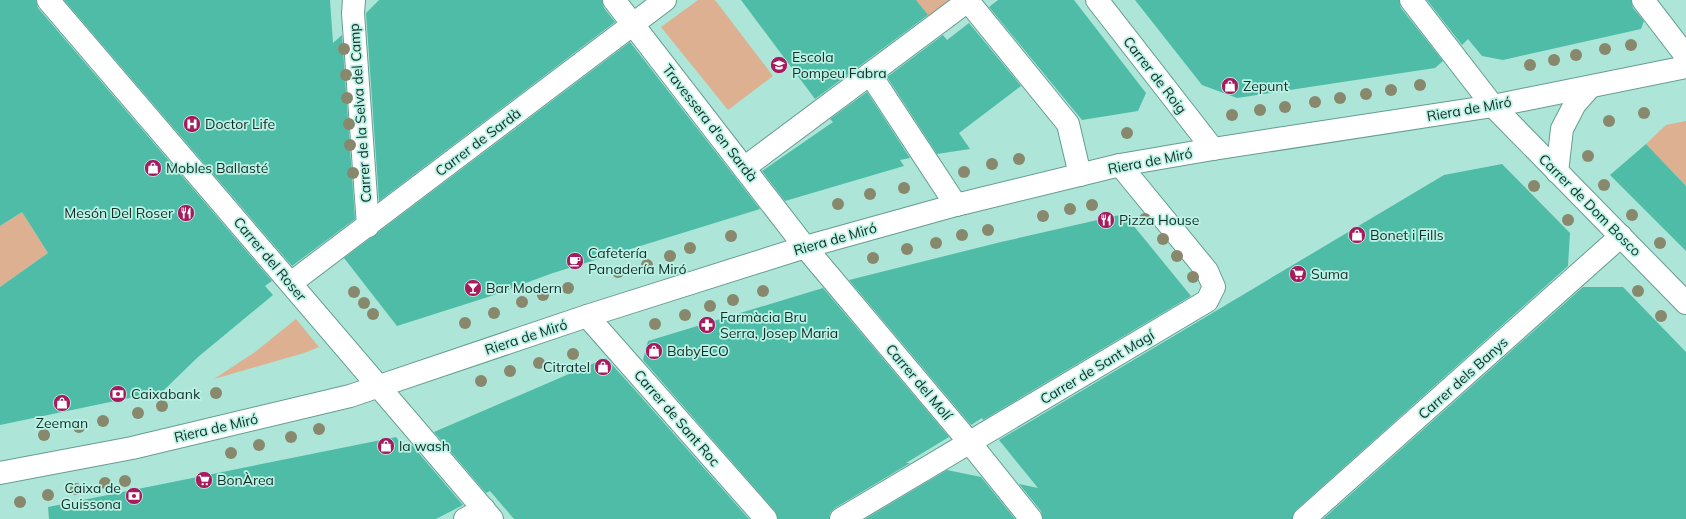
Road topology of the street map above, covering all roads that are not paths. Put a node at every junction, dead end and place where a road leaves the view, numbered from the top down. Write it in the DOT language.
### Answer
graph roads {
  1 [pos="48,0"];
  2 [pos="354,0"];
  3 [pos="614,0"];
  4 [pos="665,0"];
  5 [pos="1097,0"];
  6 [pos="1412,0"];
  7 [pos="1643,0"];
  8 [pos="969,1"];
  9 [pos="632,24"];
  10 [pos="1686,56"];
  11 [pos="1686,67"];
  12 [pos="870,74"];
  13 [pos="1590,86"];
  14 [pos="1493,106"];
  15 [pos="1213,149"];
  16 [pos="1120,165"];
  17 [pos="744,168"];
  18 [pos="1558,172"];
  19 [pos="1080,175"];
  20 [pos="956,205"];
  21 [pos="368,226"];
  22 [pos="1621,236"];
  23 [pos="805,247"];
  24 [pos="291,283"];
  25 [pos="1686,303"];
  26 [pos="588,316"];
  27 [pos="378,387"];
  28 [pos="970,443"];
  29 [pos="0,473"];
  30 [pos="488,514"];
  31 [pos="465,519"];
  32 [pos="766,519"];
  33 [pos="841,519"];
  34 [pos="1031,519"];
  35 [pos="1304,519"];
  1 -- 24 [label="street, Carrer del Roser"];
  2 -- 21 [label="street, Carrer de la Selva del Camp"];
  3 -- 9 [label="street, Travessera d'en Sardà"];
  4 -- 9 [label="street, Carrer de Sardà"];
  5 -- 15 [label="street, Carrer de Roig"];
  6 -- 14 [label="street, Carrer de Dom Bosco"];
  7 -- 10 [label="street"];
  8 -- 12 [label="street"];
  8 -- 19 [label="street"];
  9 -- 17 [label="street, Travessera d'en Sardà"];
  9 -- 21 [label="street, Carrer de Sardà"];
  11 -- 13 [label="street, Riera de Miró"];
  12 -- 17 [label="street"];
  12 -- 20 [label="street"];
  13 -- 14 [label="street, Riera de Miró"];
  13 -- 18 [label="street"];
  14 -- 15 [label="street, Riera de Miró"];
  14 -- 18 [label="street, Carrer de Dom Bosco"];
  15 -- 16 [label="street, Riera de Miró"];
  16 -- 19 [label="street, Riera de Miró"];
  16 -- 28 [label="street, Carrer de Sant Magí"];
  17 -- 23 [label="street, Travessera d'en Sardà"];
  18 -- 22 [label="street, Carrer de Dom Bosco"];
  19 -- 20 [label="street, Riera de Miró"];
  20 -- 23 [label="street, Riera de Miró"];
  21 -- 24 [label="street, Carrer de Sardà"];
  22 -- 25 [label="street, Carrer de Dom Bosco"];
  22 -- 35 [label="street, Carrer dels Banys"];
  23 -- 26 [label="street, Riera de Miró"];
  23 -- 28 [label="street, Carrer del Molí"];
  24 -- 27 [label="street, Carrer del Roser"];
  26 -- 27 [label="street, Riera de Miró"];
  26 -- 32 [label="street, Carrer de Sant Roc"];
  27 -- 29 [label="street, Riera de Miró"];
  27 -- 30 [label="street, Carrer del Roser"];
  28 -- 33 [label="street, Carrer de Sant Magí"];
  28 -- 34 [label="street, Carrer del Molí"];
  30 -- 31 [label="street"];
}
